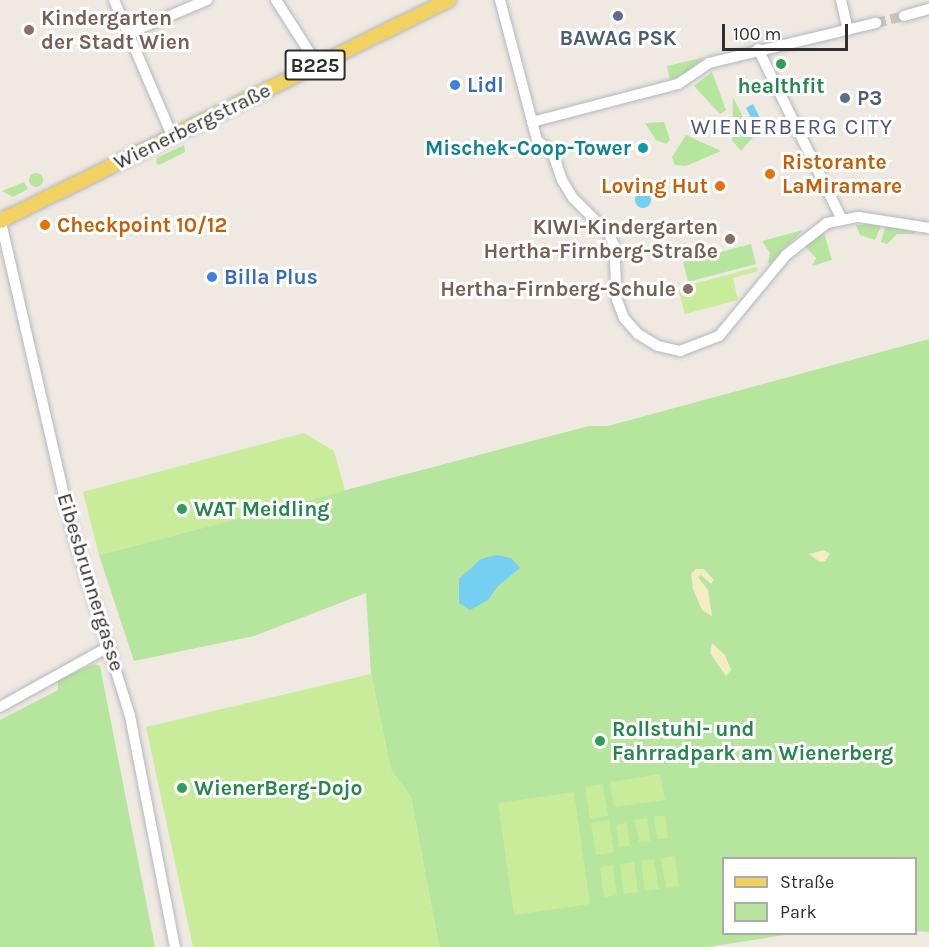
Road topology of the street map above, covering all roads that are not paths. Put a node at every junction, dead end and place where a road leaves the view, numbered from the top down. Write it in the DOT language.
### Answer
graph roads {
  1 [pos="114,0"];
  2 [pos="207,0"];
  3 [pos="276,0"];
  4 [pos="449,0"];
  5 [pos="500,0"];
  6 [pos="841,0"];
  7 [pos="929,9"];
  8 [pos="904,16"];
  9 [pos="876,23"];
  10 [pos="845,31"];
  11 [pos="129,33"];
  12 [pos="758,49"];
  13 [pos="317,64"];
  14 [pos="532,122"];
  15 [pos="172,135"];
  16 [pos="841,219"];
  17 [pos="0,220"];
  18 [pos="929,228"];
  19 [pos="110,646"];
  20 [pos="0,707"];
  21 [pos="175,947"];
  1 -- 11 [label="street"];
  2 -- 11 [label="street"];
  3 -- 13 [label="street"];
  4 -- 13 [label="main road, Wienerbergstraße / B225"];
  5 -- 14 [label="street"];
  6 -- 10 [label="street"];
  7 -- 8 [label="street"];
  9 -- 10 [label="street"];
  10 -- 12 [label="street"];
  11 -- 15 [label="street"];
  12 -- 14 [label="street"];
  12 -- 16 [label="street"];
  13 -- 15 [label="main road, Wienerbergstraße / B225"];
  14 -- 16 [label="street"];
  15 -- 17 [label="main road, Wienerbergstraße / B225"];
  16 -- 18 [label="street"];
  17 -- 19 [label="street, Eibesbrunnergasse"];
  19 -- 20 [label="street"];
  19 -- 21 [label="street, Eibesbrunnergasse"];
}
